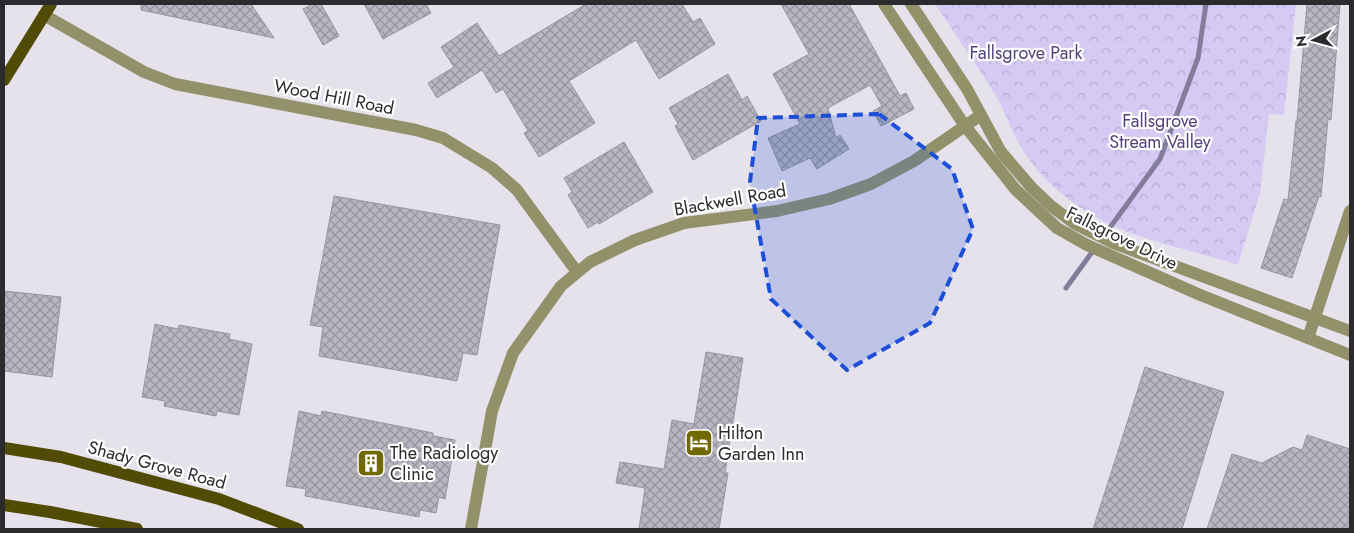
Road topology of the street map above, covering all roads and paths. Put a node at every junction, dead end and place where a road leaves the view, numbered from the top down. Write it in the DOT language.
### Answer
graph roads {
  1 [pos="884,4"];
  2 [pos="911,4"];
  3 [pos="48,9"];
  4 [pos="4,80"];
  5 [pos="981,116"];
  6 [pos="965,126"];
  7 [pos="1350,211"];
  8 [pos="1090,239"];
  9 [pos="1109,248"];
  10 [pos="578,272"];
  11 [pos="1315,317"];
  12 [pos="1350,331"];
  13 [pos="1308,338"];
  14 [pos="1350,354"];
  15 [pos="4,448"];
  16 [pos="4,505"];
  17 [pos="136,529"];
  18 [pos="298,529"];
  19 [pos="470,529"];
  1 -- 6 [label="street, Fallsgrove Drive"];
  2 -- 5 [label="street, Fallsgrove Drive"];
  3 -- 4 [label="main road"];
  3 -- 10 [label="street, Wood Hill Road"];
  5 -- 6 [label="street, Blackwell Road"];
  5 -- 8 [label="street, Fallsgrove Drive"];
  6 -- 8 [label="street, Fallsgrove Drive"];
  6 -- 10 [label="street, Blackwell Road"];
  7 -- 11 [label="street"];
  8 -- 9 [label="street, Fallsgrove Drive"];
  9 -- 11 [label="street, Fallsgrove Drive"];
  9 -- 13 [label="street, Fallsgrove Drive"];
  10 -- 19 [label="street, Blackwell Road"];
  11 -- 12 [label="street, Fallsgrove Drive"];
  11 -- 13 [label="street"];
  13 -- 14 [label="street, Fallsgrove Drive"];
  15 -- 18 [label="main road, Shady Grove Road"];
  16 -- 17 [label="main road"];
}
